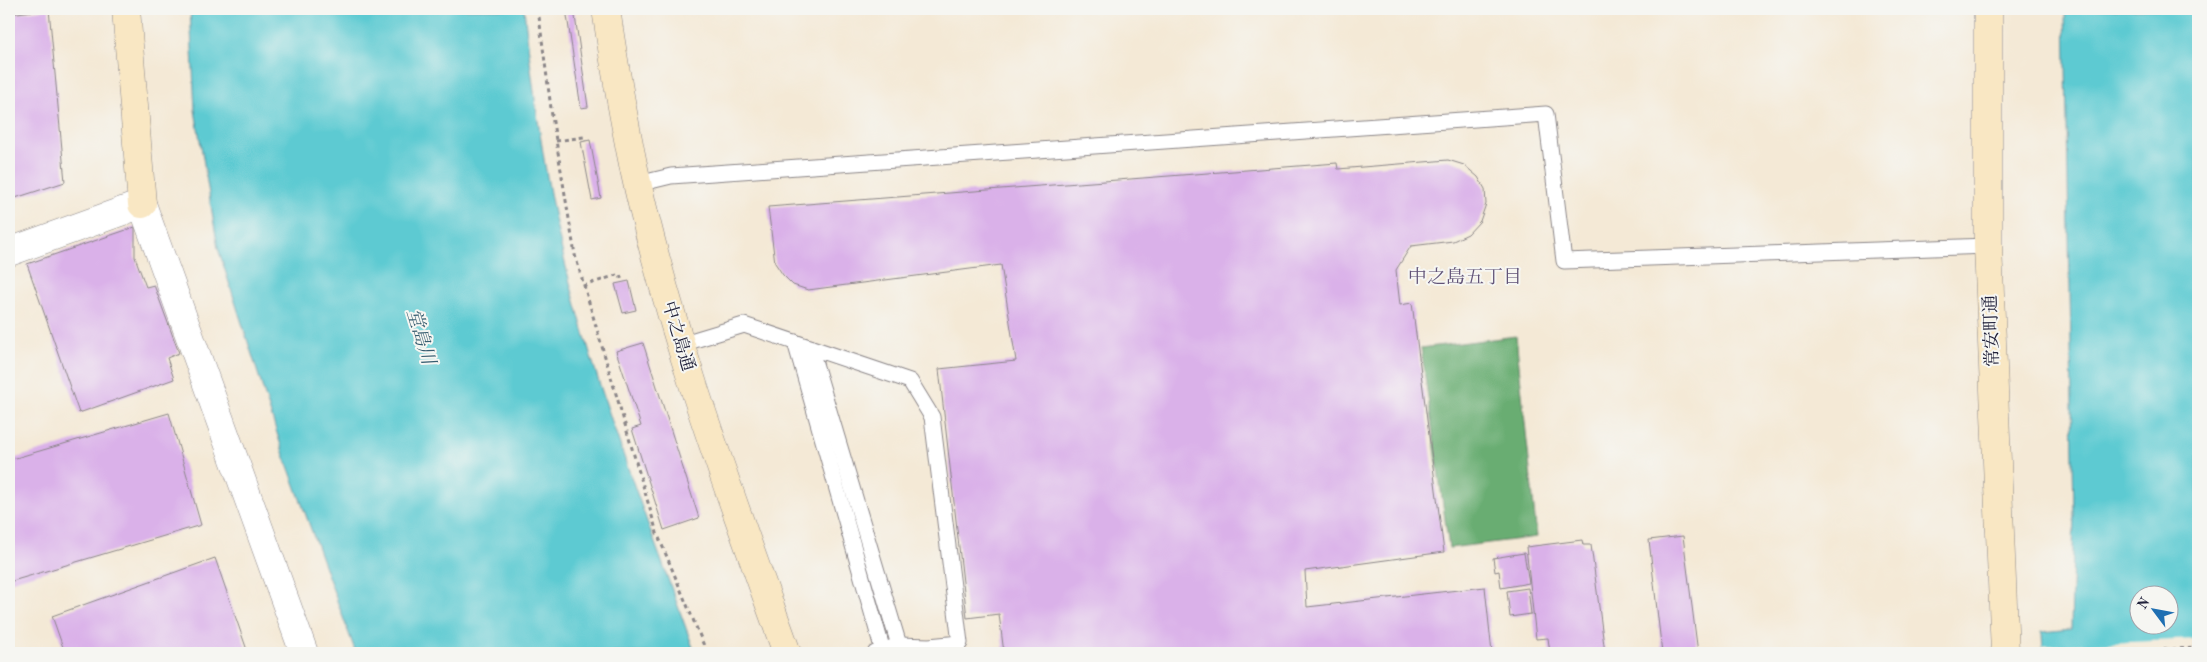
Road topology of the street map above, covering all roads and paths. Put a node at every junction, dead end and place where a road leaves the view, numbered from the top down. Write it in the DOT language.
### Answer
graph roads {
  1 [pos="126,9"];
  2 [pos="538,9"];
  3 [pos="606,9"];
  4 [pos="1988,9"];
  5 [pos="556,140"];
  6 [pos="585,141"];
  7 [pos="638,184"];
  8 [pos="142,204"];
  9 [pos="1988,246"];
  10 [pos="9,252"];
  11 [pos="622,282"];
  12 [pos="584,286"];
  13 [pos="795,342"];
  14 [pos="681,344"];
  15 [pos="810,347"];
  16 [pos="900,644"];
  17 [pos="2198,648"];
  18 [pos="879,652"];
  19 [pos="304,653"];
  20 [pos="707,653"];
  21 [pos="787,653"];
  22 [pos="2005,653"];
  23 [pos="2076,653"];
  1 -- 8 [label="street"];
  2 -- 5 [label="path"];
  3 -- 7 [label="street, 中之島通"];
  4 -- 9 [label="street, 常安町通"];
  5 -- 6 [label="path"];
  5 -- 12 [label="path"];
  7 -- 9 [label="lane"];
  7 -- 14 [label="street, 中之島通"];
  8 -- 10 [label="street"];
  8 -- 19 [label="street"];
  9 -- 22 [label="street, 常安町通"];
  11 -- 12 [label="path"];
  12 -- 20 [label="path"];
  13 -- 14 [label="lane"];
  13 -- 15 [label="lane"];
  13 -- 18 [label="lane"];
  14 -- 21 [label="street, 中之島通"];
  15 -- 16 [label="lane"];
  15 -- 16 [label="lane"];
  16 -- 18 [label="lane"];
  17 -- 23 [label="path"];
}
